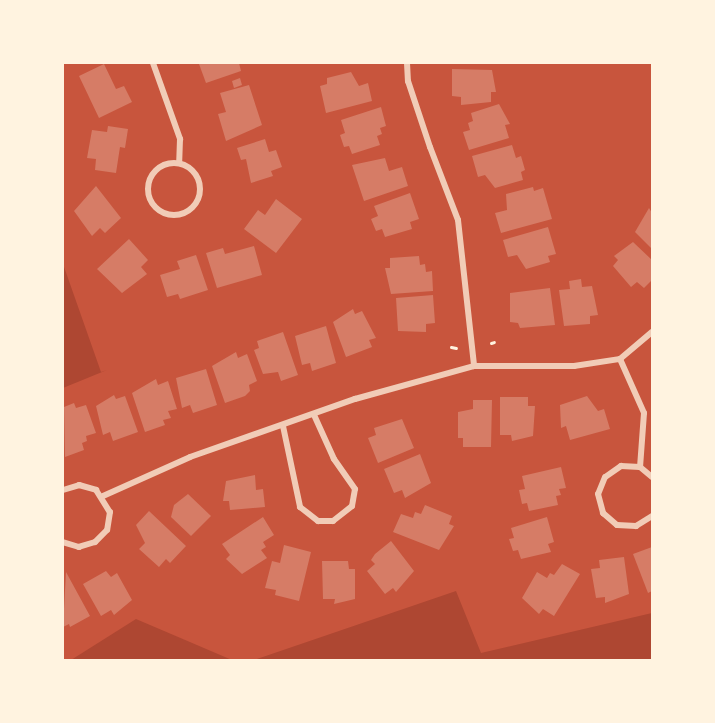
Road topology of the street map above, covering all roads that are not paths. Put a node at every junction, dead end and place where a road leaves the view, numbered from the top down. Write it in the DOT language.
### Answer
graph roads {
  1 [pos="153,63"];
  2 [pos="406,63"];
  3 [pos="179,163"];
  4 [pos="652,332"];
  5 [pos="620,359"];
  6 [pos="474,366"];
  7 [pos="314,414"];
  8 [pos="283,426"];
  9 [pos="640,468"];
  10 [pos="652,477"];
  11 [pos="63,490"];
  12 [pos="103,496"];
  13 [pos="652,516"];
  14 [pos="63,542"];
  1 -- 3 [label="street"];
  2 -- 6 [label="street"];
  3 -- 3 [label="street"];
  4 -- 5 [label="street"];
  5 -- 6 [label="street"];
  5 -- 9 [label="street"];
  6 -- 7 [label="street"];
  7 -- 8 [label="street"];
  7 -- 8 [label="street"];
  8 -- 12 [label="street"];
  9 -- 10 [label="street"];
  9 -- 13 [label="street"];
  11 -- 12 [label="street"];
  12 -- 14 [label="street"];
}
